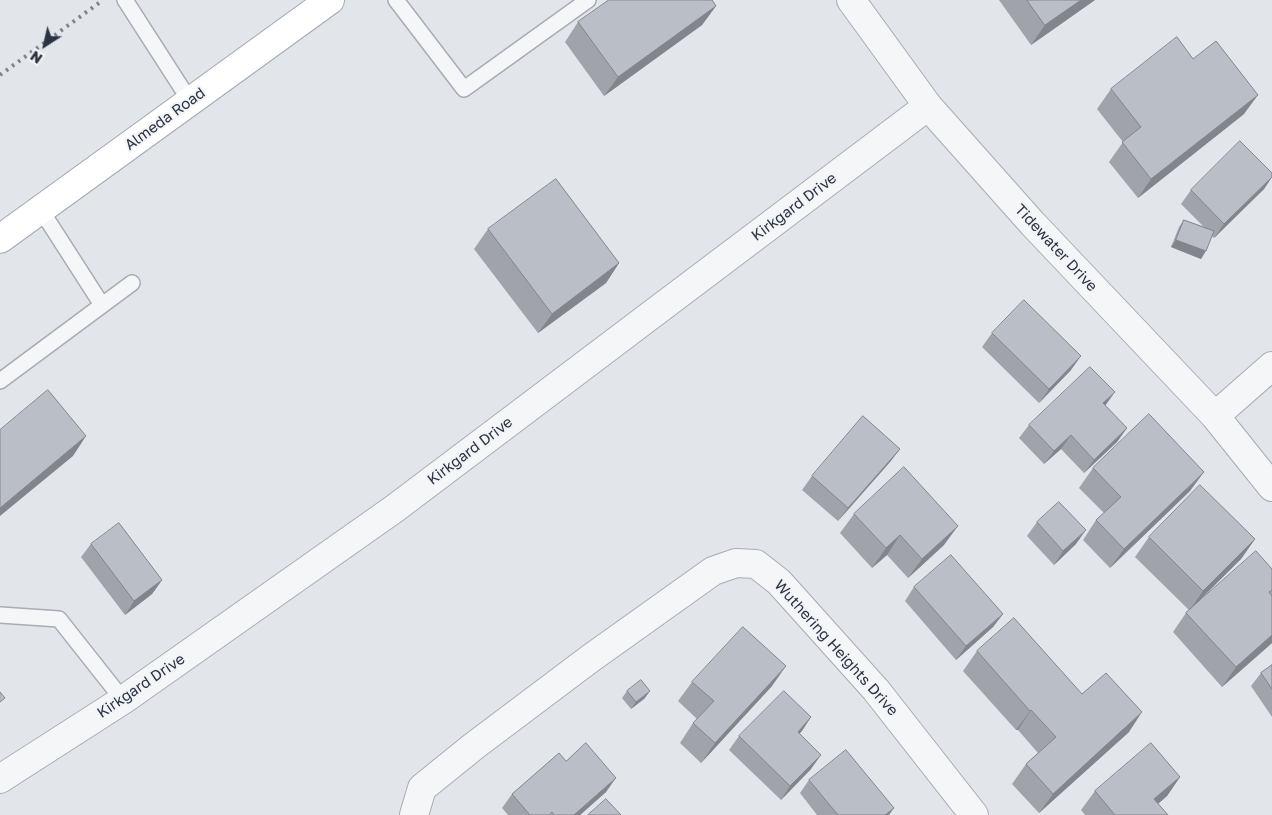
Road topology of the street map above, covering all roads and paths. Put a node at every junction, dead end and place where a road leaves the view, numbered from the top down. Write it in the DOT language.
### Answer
graph roads {
  1 [pos="125,0"];
  2 [pos="330,0"];
  3 [pos="396,0"];
  4 [pos="588,0"];
  5 [pos="851,0"];
  6 [pos="190,101"];
  7 [pos="928,106"];
  8 [pos="41,210"];
  9 [pos="0,239"];
  10 [pos="132,282"];
  11 [pos="102,305"];
  12 [pos="1272,366"];
  13 [pos="0,381"];
  14 [pos="1215,416"];
  15 [pos="1272,487"];
  16 [pos="0,615"];
  17 [pos="123,700"];
  18 [pos="0,779"];
  19 [pos="414,815"];
  20 [pos="974,815"];
  1 -- 6 [label="lane"];
  2 -- 6 [label="main road, Almeda Road"];
  3 -- 4 [label="lane"];
  5 -- 7 [label="street, Tidewater Drive"];
  6 -- 8 [label="main road, Almeda Road"];
  7 -- 14 [label="street, Tidewater Drive"];
  7 -- 17 [label="street, Kirkgard Drive"];
  8 -- 9 [label="main road, Almeda Road"];
  8 -- 11 [label="lane"];
  10 -- 11 [label="lane"];
  11 -- 13 [label="lane"];
  12 -- 14 [label="street"];
  14 -- 15 [label="street, Tidewater Drive"];
  16 -- 17 [label="lane"];
  17 -- 18 [label="street, Kirkgard Drive"];
  19 -- 20 [label="street, Wuthering Heights Drive"];
}
